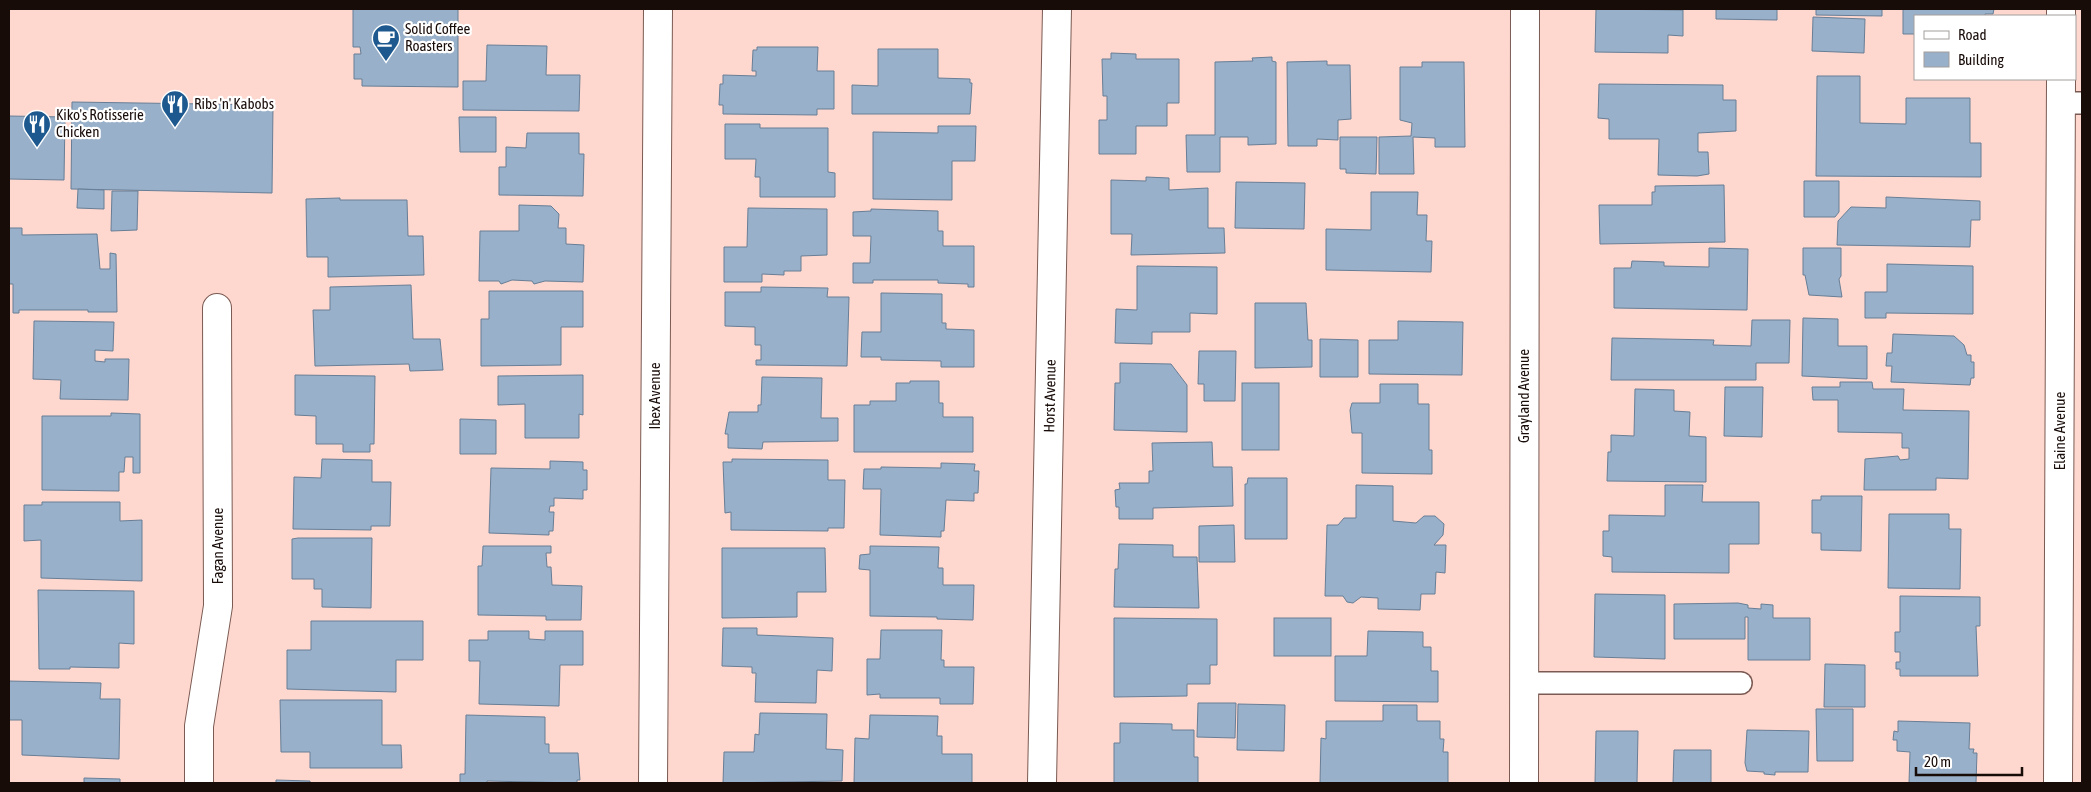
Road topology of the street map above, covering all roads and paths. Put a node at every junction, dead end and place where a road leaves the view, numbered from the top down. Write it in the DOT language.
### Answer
graph roads {
  1 [pos="658,9"];
  2 [pos="1057,9"];
  3 [pos="1525,9"];
  4 [pos="2068,95"];
  5 [pos="218,308"];
  6 [pos="1524,683"];
  7 [pos="1741,683"];
  8 [pos="199,783"];
  9 [pos="653,783"];
  10 [pos="1042,783"];
  11 [pos="1524,783"];
  12 [pos="2058,783"];
  1 -- 9 [label="street, Ibex Avenue"];
  2 -- 10 [label="street, Horst Avenue"];
  3 -- 6 [label="street, Grayland Avenue"];
  4 -- 12 [label="street, Elaine Avenue"];
  5 -- 8 [label="street, Fagan Avenue"];
  6 -- 7 [label="lane"];
  6 -- 11 [label="street, Grayland Avenue"];
}
